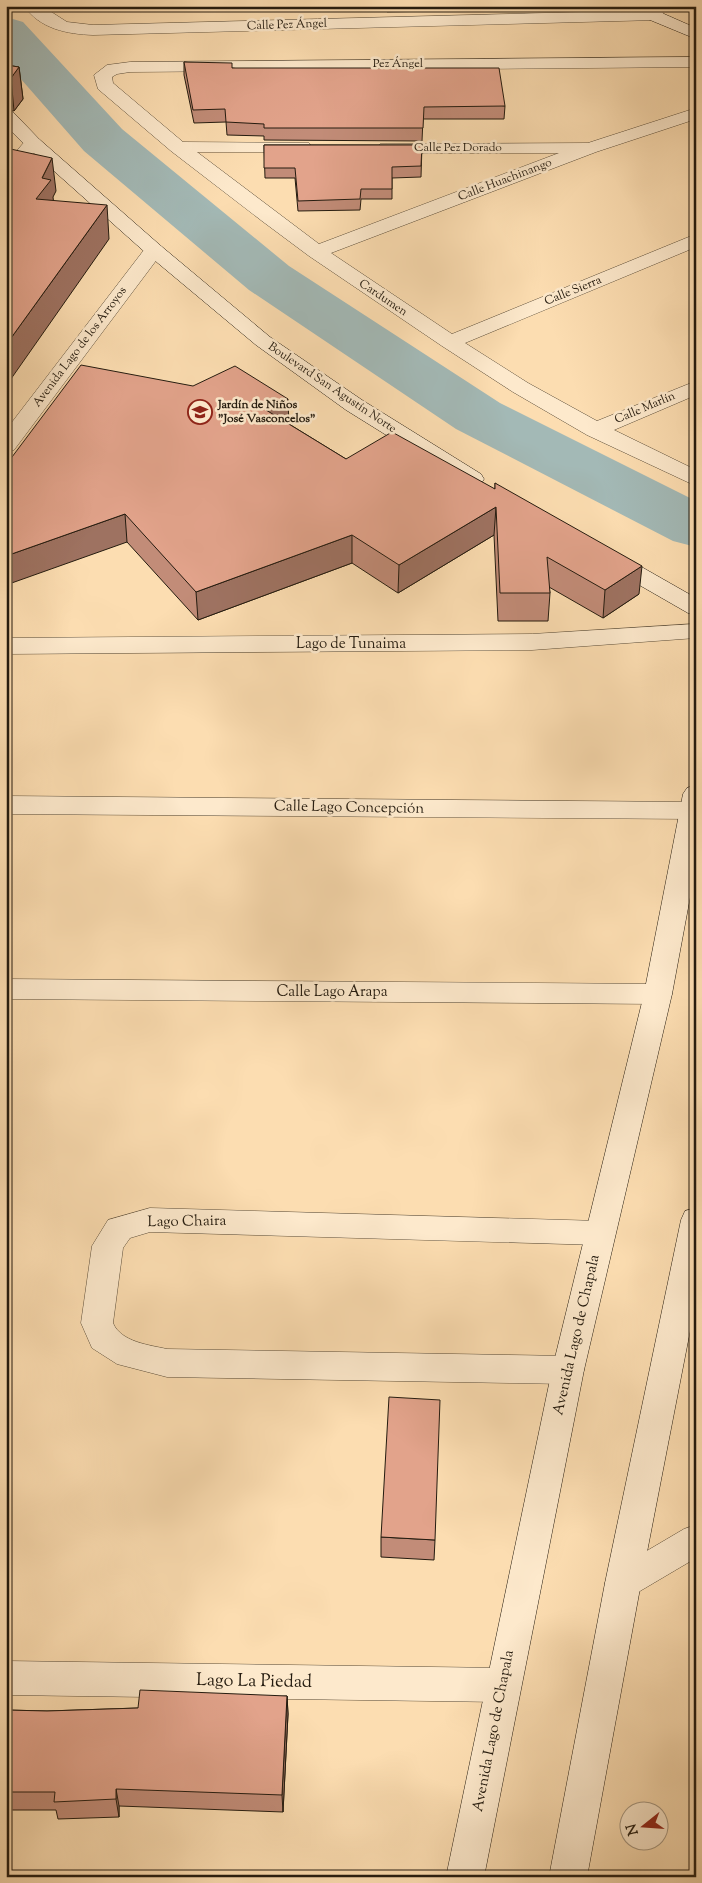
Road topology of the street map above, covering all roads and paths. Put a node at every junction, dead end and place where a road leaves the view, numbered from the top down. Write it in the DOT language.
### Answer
graph roads {
  1 [pos="632,6"];
  2 [pos="36,11"];
  3 [pos="656,15"];
  4 [pos="695,33"];
  5 [pos="696,62"];
  6 [pos="103,75"];
  7 [pos="696,113"];
  8 [pos="6,115"];
  9 [pos="33,143"];
  10 [pos="177,148"];
  11 [pos="324,148"];
  12 [pos="364,148"];
  13 [pos="590,148"];
  14 [pos="6,175"];
  15 [pos="696,240"];
  16 [pos="154,250"];
  17 [pos="316,252"];
  18 [pos="449,342"];
  19 [pos="696,387"];
  20 [pos="595,430"];
  21 [pos="6,445"];
  22 [pos="696,479"];
  23 [pos="493,491"];
  24 [pos="594,550"];
  25 [pos="696,608"];
  26 [pos="696,631"];
  27 [pos="6,646"];
  28 [pos="694,803"];
  29 [pos="6,805"];
  30 [pos="6,989"];
  31 [pos="658,994"];
  32 [pos="695,1224"];
  33 [pos="600,1233"];
  34 [pos="568,1370"];
  35 [pos="696,1540"];
  36 [pos="623,1583"];
  37 [pos="6,1678"];
  38 [pos="502,1685"];
  39 [pos="465,1877"];
  40 [pos="568,1877"];
  1 -- 3 [label="street"];
  2 -- 3 [label="street, Calle Pez Ángel"];
  3 -- 4 [label="street"];
  5 -- 6 [label="street, Pez Ángel"];
  6 -- 10 [label="street, Cardumen"];
  7 -- 13 [label="street, Calle Huachinango"];
  8 -- 9 [label="street, Boulevard San Agustín Norte"];
  9 -- 14 [label="street"];
  9 -- 16 [label="street, Boulevard San Agustín Norte"];
  10 -- 11 [label="street"];
  10 -- 17 [label="street, Cardumen"];
  12 -- 13 [label="street, Calle Pez Dorado"];
  13 -- 17 [label="street, Calle Huachinango"];
  15 -- 18 [label="street, Calle Sierra"];
  16 -- 21 [label="street, Avenida Lago de los Arroyos"];
  16 -- 23 [label="street, Boulevard San Agustín Norte"];
  17 -- 18 [label="street, Cardumen"];
  18 -- 20 [label="street, Cardumen"];
  19 -- 20 [label="street, Calle Marlín"];
  20 -- 22 [label="street, Cardumen"];
  24 -- 25 [label="street"];
  26 -- 27 [label="street, Lago de Tunaima"];
  28 -- 29 [label="street, Calle Lago Concepción"];
  28 -- 31 [label="street, Avenida Lago de Chapala"];
  30 -- 31 [label="street, Calle Lago Arapa"];
  31 -- 33 [label="street, Avenida Lago de Chapala"];
  32 -- 36 [label="street"];
  33 -- 34 [label="street, Avenida Lago de Chapala"];
  33 -- 34 [label="street, Lago Chaira"];
  34 -- 38 [label="street, Avenida Lago de Chapala"];
  35 -- 36 [label="street"];
  36 -- 40 [label="street"];
  37 -- 38 [label="street, Lago La Piedad"];
  38 -- 39 [label="street, Avenida Lago de Chapala"];
}
